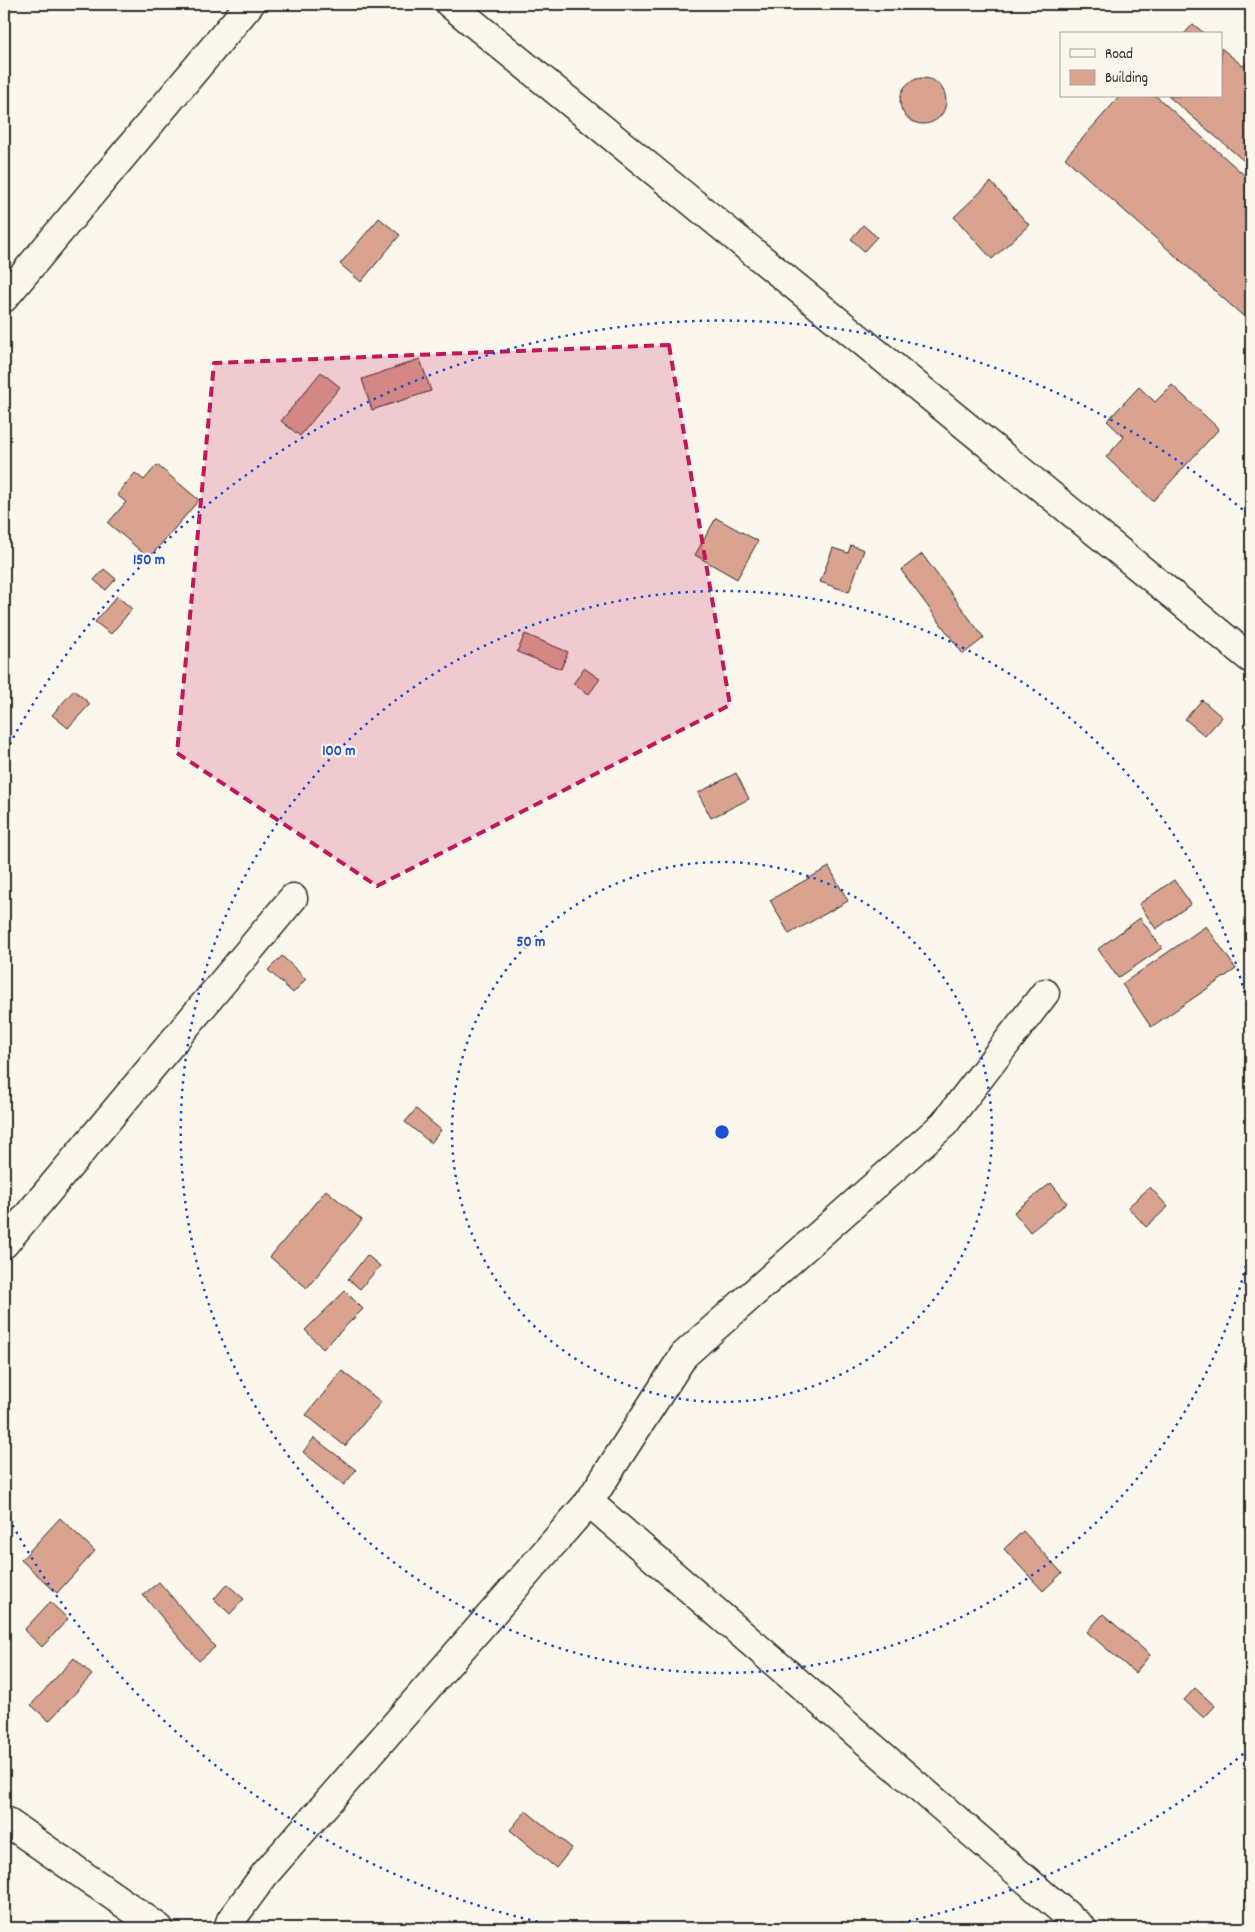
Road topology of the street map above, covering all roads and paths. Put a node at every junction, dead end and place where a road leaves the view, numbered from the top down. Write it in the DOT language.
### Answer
graph roads {
  1 [pos="250,4"];
  2 [pos="450,4"];
  3 [pos="4,298"];
  4 [pos="1251,659"];
  5 [pos="293,898"];
  6 [pos="1045,993"];
  7 [pos="4,1244"];
  8 [pos="589,1502"];
  9 [pos="4,1820"];
  10 [pos="160,1928"];
  11 [pos="228,1928"];
  12 [pos="1082,1928"];
  1 -- 3 [label="street"];
  2 -- 4 [label="street"];
  5 -- 7 [label="street"];
  6 -- 8 [label="street"];
  8 -- 11 [label="street"];
  8 -- 12 [label="street"];
  9 -- 10 [label="street"];
}
